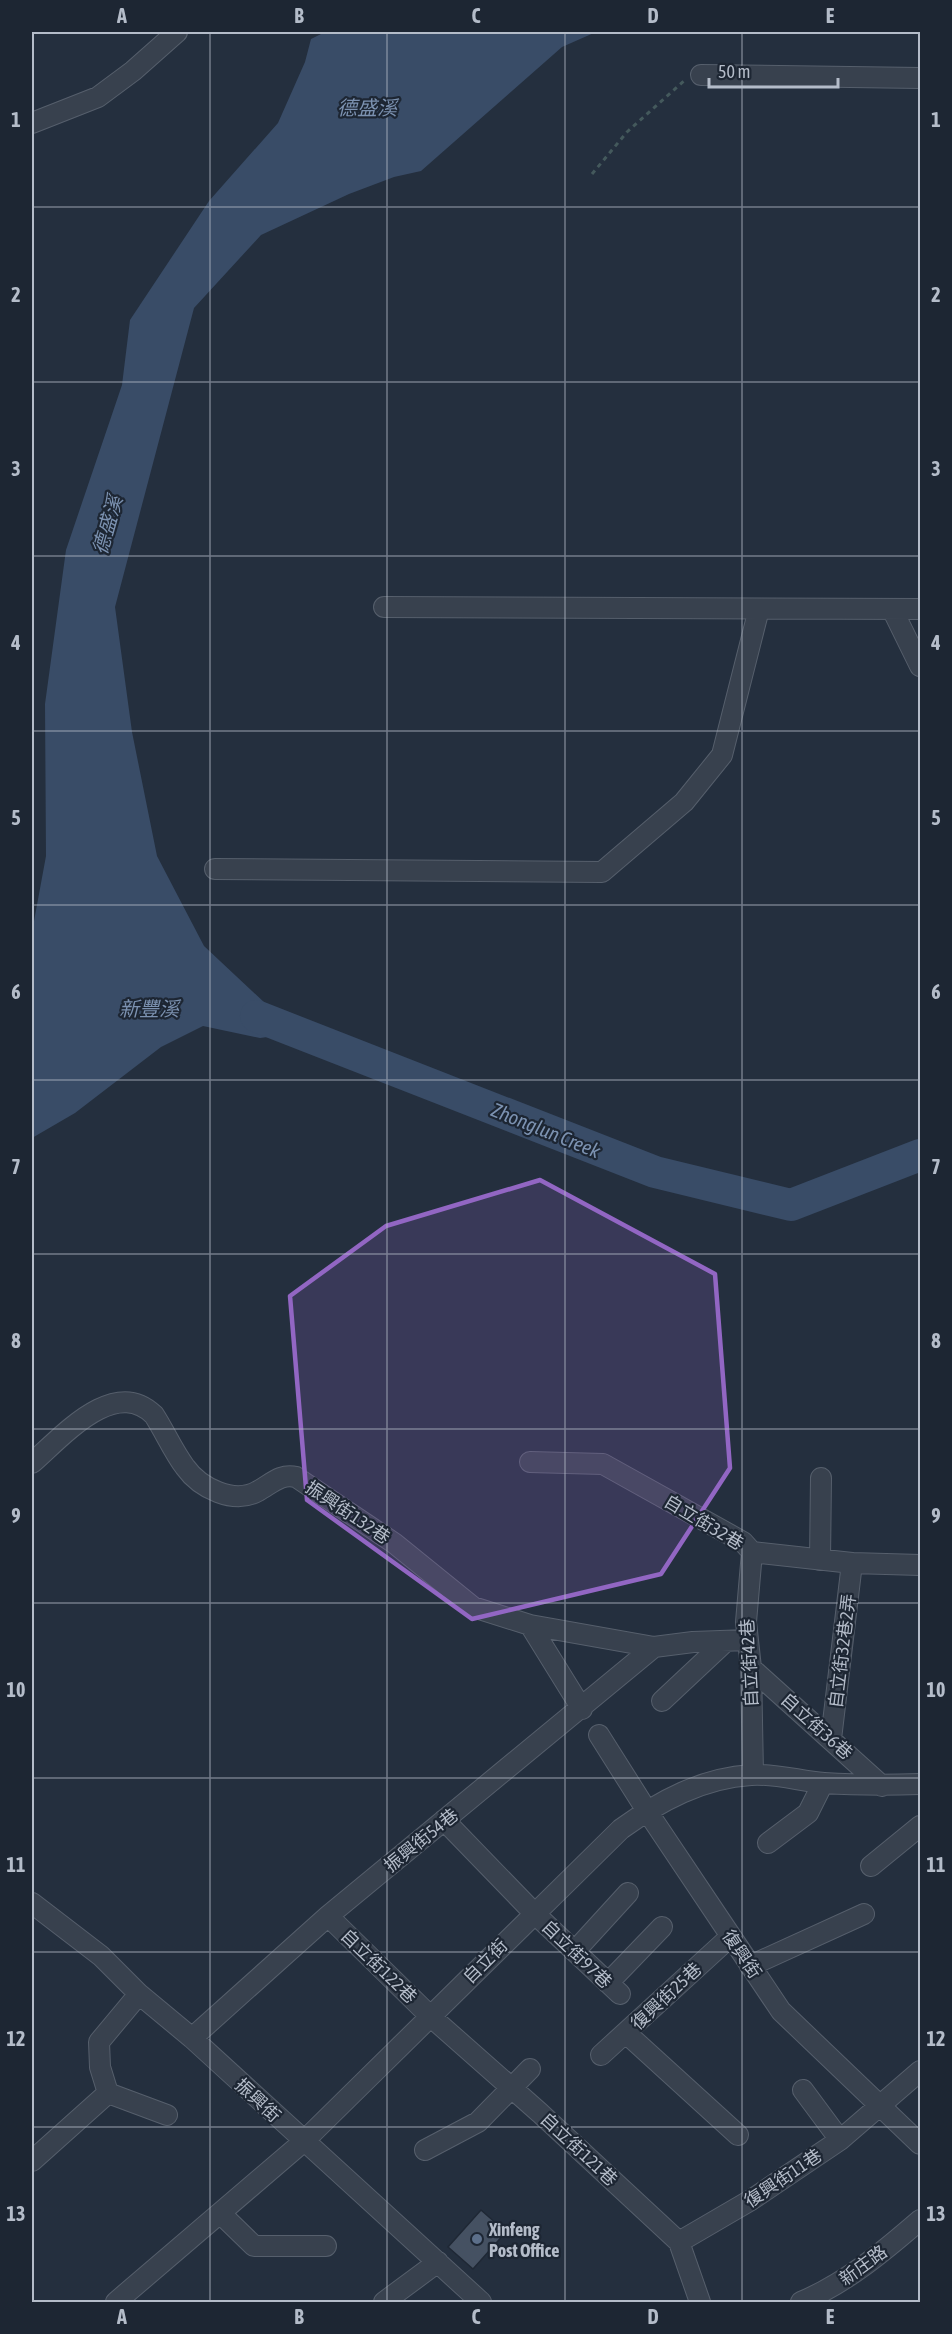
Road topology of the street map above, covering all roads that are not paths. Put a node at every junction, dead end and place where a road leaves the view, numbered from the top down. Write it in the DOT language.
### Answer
graph roads {
  1 [pos="177,32"];
  2 [pos="701,75"];
  3 [pos="921,78"];
  4 [pos="32,123"];
  5 [pos="384,608"];
  6 [pos="759,609"];
  7 [pos="892,609"];
  8 [pos="921,609"];
  9 [pos="921,666"];
  10 [pos="215,869"];
  11 [pos="530,1462"];
  12 [pos="32,1463"];
  13 [pos="822,1478"];
  14 [pos="752,1552"];
  15 [pos="820,1560"];
  16 [pos="852,1563"];
  17 [pos="921,1565"];
  18 [pos="530,1625"];
  19 [pos="747,1640"];
  20 [pos="725,1642"];
  21 [pos="654,1647"];
  22 [pos="751,1668"];
  23 [pos="662,1701"];
  24 [pos="582,1709"];
  25 [pos="599,1735"];
  26 [pos="831,1739"];
  27 [pos="921,1771"];
  28 [pos="753,1774"];
  29 [pos="823,1783"];
  30 [pos="920,1784"];
  31 [pos="882,1786"];
  32 [pos="921,1791"];
  33 [pos="647,1811"];
  34 [pos="444,1820"];
  35 [pos="921,1826"];
  36 [pos="768,1843"];
  37 [pos="871,1866"];
  38 [pos="628,1893"];
  39 [pos="32,1903"];
  40 [pos="534,1913"];
  41 [pos="864,1914"];
  42 [pos="328,1916"];
  43 [pos="662,1928"];
  44 [pos="730,1937"];
  45 [pos="574,1951"];
  46 [pos="750,1966"];
  47 [pos="139,1994"];
  48 [pos="430,2016"];
  49 [pos="626,2033"];
  50 [pos="192,2038"];
  51 [pos="601,2055"];
  52 [pos="530,2069"];
  53 [pos="921,2071"];
  54 [pos="513,2089"];
  55 [pos="803,2090"];
  56 [pos="108,2093"];
  57 [pos="879,2103"];
  58 [pos="167,2115"];
  59 [pos="738,2135"];
  60 [pos="840,2140"];
  61 [pos="303,2142"];
  62 [pos="921,2144"];
  63 [pos="425,2150"];
  64 [pos="32,2161"];
  65 [pos="220,2213"];
  66 [pos="921,2220"];
  67 [pos="679,2242"];
  68 [pos="326,2246"];
  69 [pos="438,2262"];
  70 [pos="813,2300"];
  71 [pos="116,2302"];
  72 [pos="384,2302"];
  73 [pos="481,2302"];
  74 [pos="700,2302"];
  1 -- 4 [label="street"];
  2 -- 3 [label="street"];
  5 -- 6 [label="street"];
  6 -- 7 [label="street"];
  6 -- 10 [label="street"];
  7 -- 8 [label="street"];
  7 -- 9 [label="street"];
  11 -- 14 [label="street, 自立街32巷"];
  12 -- 18 [label="street, 振興街132巷"];
  13 -- 15 [label="street"];
  14 -- 15 [label="street, 自立街32巷"];
  14 -- 19 [label="street, 自立街42巷"];
  15 -- 16 [label="street, 自立街32巷"];
  16 -- 17 [label="street, 自立街32巷"];
  16 -- 26 [label="street, 自立街32巷2弄"];
  18 -- 21 [label="street"];
  18 -- 24 [label="street"];
  19 -- 20 [label="street"];
  19 -- 22 [label="street, 自立街42巷"];
  20 -- 21 [label="street"];
  20 -- 23 [label="street"];
  21 -- 24 [label="street, 振興街54巷"];
  22 -- 26 [label="street, 自立街36巷"];
  22 -- 28 [label="street, 自立街42巷"];
  24 -- 34 [label="street, 振興街54巷"];
  25 -- 33 [label="street, 復興街"];
  26 -- 31 [label="street, 自立街36巷"];
  27 -- 30 [label="street"];
  28 -- 29 [label="street, 自立街"];
  28 -- 33 [label="street, 自立街"];
  29 -- 31 [label="street, 自立街"];
  29 -- 36 [label="street"];
  30 -- 31 [label="street, 自立街"];
  30 -- 32 [label="street"];
  33 -- 40 [label="street, 自立街"];
  33 -- 44 [label="street, 復興街"];
  34 -- 40 [label="street, 自立街97巷"];
  34 -- 42 [label="street, 振興街54巷"];
  35 -- 37 [label="street"];
  38 -- 45 [label="street"];
  39 -- 47 [label="street, 振興街"];
  40 -- 45 [label="street, 自立街97巷"];
  40 -- 48 [label="street, 自立街"];
  41 -- 46 [label="street"];
  42 -- 48 [label="street, 自立街122巷"];
  42 -- 50 [label="street, 振興街54巷"];
  43 -- 45 [label="street, 自立街97巷"];
  44 -- 46 [label="street, 復興街"];
  44 -- 49 [label="street, 復興街25巷"];
  46 -- 57 [label="street, 復興街"];
  47 -- 50 [label="street, 振興街"];
  47 -- 56 [label="street"];
  48 -- 54 [label="street, 自立街121巷"];
  48 -- 61 [label="street, 自立街"];
  49 -- 51 [label="street, 復興街25巷"];
  49 -- 59 [label="street"];
  50 -- 61 [label="street, 振興街"];
  52 -- 54 [label="street"];
  53 -- 57 [label="street, 復興街11巷"];
  54 -- 63 [label="street"];
  54 -- 67 [label="street, 自立街121巷"];
  55 -- 60 [label="street"];
  56 -- 58 [label="street"];
  56 -- 64 [label="street"];
  57 -- 60 [label="street, 復興街11巷"];
  57 -- 62 [label="street, 復興街"];
  60 -- 67 [label="street, 復興街11巷"];
  61 -- 65 [label="street, 自立街"];
  61 -- 69 [label="street, 振興街"];
  65 -- 68 [label="street"];
  65 -- 71 [label="street, 自立街"];
  66 -- 70 [label="street, 新庄路"];
  67 -- 74 [label="street, 自立街121巷"];
  69 -- 72 [label="street"];
  69 -- 73 [label="street, 振興街"];
}
